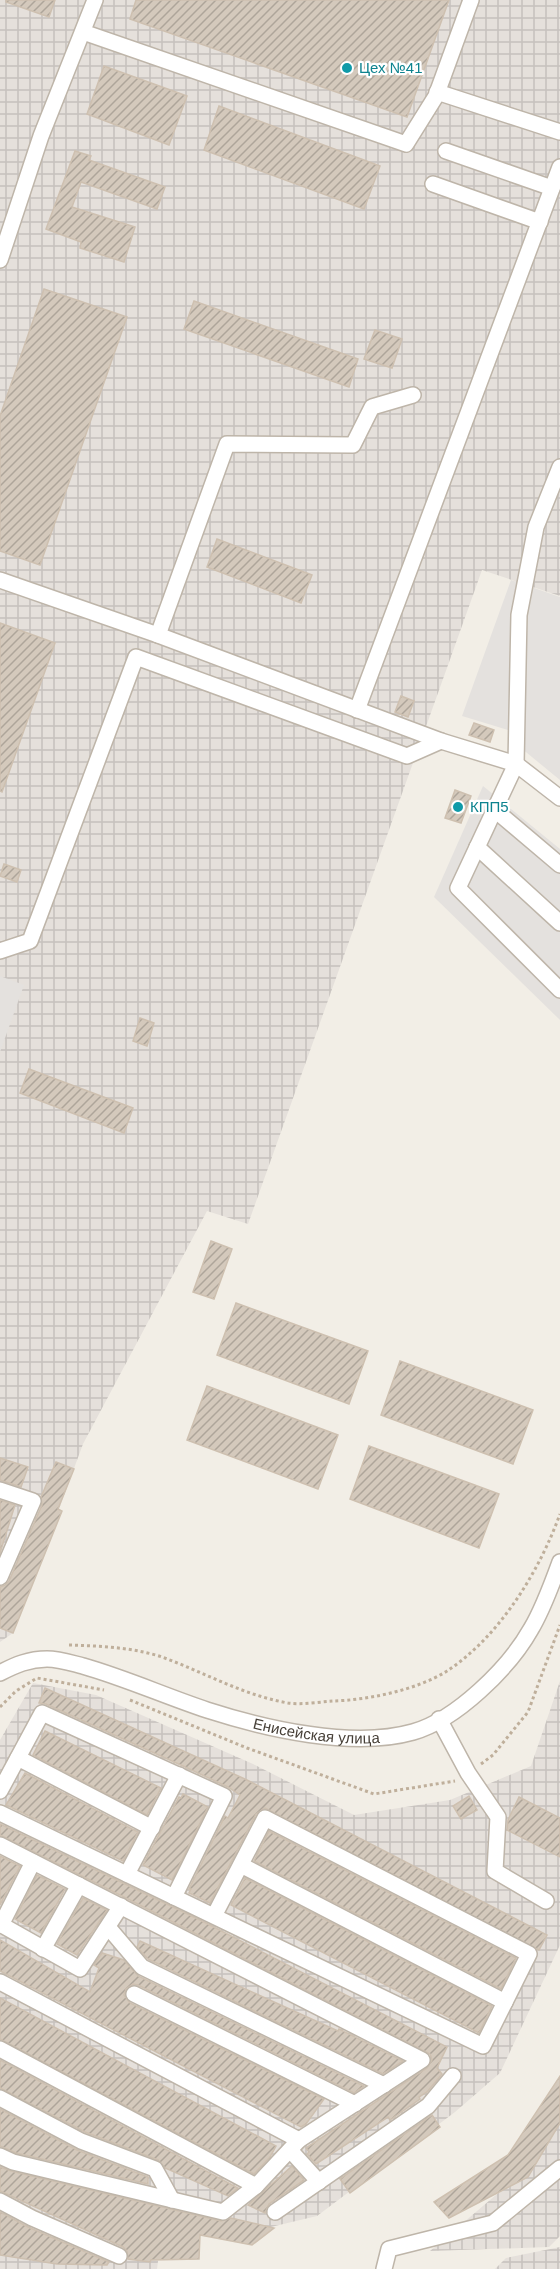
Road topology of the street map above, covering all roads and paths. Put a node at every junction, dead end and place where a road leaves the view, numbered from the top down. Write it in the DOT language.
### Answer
graph roads {
  1 [pos="95,0"];
  2 [pos="471,0"];
  3 [pos="83,32"];
  4 [pos="437,92"];
  5 [pos="560,132"];
  6 [pos="446,151"];
  7 [pos="560,167"];
  8 [pos="434,184"];
  9 [pos="552,188"];
  10 [pos="540,222"];
  11 [pos="0,260"];
  12 [pos="412,395"];
  13 [pos="560,467"];
  14 [pos="0,580"];
  15 [pos="158,635"];
  16 [pos="357,710"];
  17 [pos="441,741"];
  18 [pos="516,764"];
  19 [pos="560,798"];
  20 [pos="495,810"];
  21 [pos="477,847"];
  22 [pos="560,866"];
  23 [pos="560,923"];
  24 [pos="0,951"];
  25 [pos="560,990"];
  26 [pos="0,1490"];
  27 [pos="560,1514"];
  28 [pos="559,1566"];
  29 [pos="0,1577"];
  30 [pos="59,1645"];
  31 [pos="0,1673"];
  32 [pos="439,1719"];
  33 [pos="18,1758"];
  34 [pos="179,1776"];
  35 [pos="0,1791"];
  36 [pos="0,1813"];
  37 [pos="152,1828"];
  38 [pos="0,1845"];
  39 [pos="33,1862"];
  40 [pos="241,1865"];
  41 [pos="127,1875"];
  42 [pos="79,1885"];
  43 [pos="174,1897"];
  44 [pos="546,1901"];
  45 [pos="121,1906"];
  46 [pos="214,1916"];
  47 [pos="1,1925"];
  48 [pos="108,1927"];
  49 [pos="44,1949"];
  50 [pos="0,1982"];
  51 [pos="134,1994"];
  52 [pos="505,2002"];
  53 [pos="0,2049"];
  54 [pos="453,2076"];
  55 [pos="384,2085"];
  56 [pos="0,2098"];
  57 [pos="354,2104"];
  58 [pos="294,2145"];
  59 [pos="0,2156"];
  60 [pos="560,2168"];
  61 [pos="319,2182"];
  62 [pos="256,2186"];
  63 [pos="172,2200"];
  64 [pos="0,2201"];
  65 [pos="275,2212"];
  66 [pos="119,2256"];
  67 [pos="384,2269"];
  1 -- 3 [label="street"];
  2 -- 4 [label="street"];
  3 -- 4 [label="street"];
  3 -- 11 [label="street"];
  4 -- 5 [label="street"];
  6 -- 9 [label="street"];
  7 -- 9 [label="street"];
  8 -- 10 [label="street"];
  9 -- 10 [label="street"];
  10 -- 16 [label="street"];
  12 -- 15 [label="street"];
  13 -- 18 [label="street"];
  14 -- 15 [label="street"];
  15 -- 16 [label="street"];
  16 -- 17 [label="street"];
  17 -- 18 [label="street"];
  17 -- 24 [label="street"];
  18 -- 19 [label="street"];
  18 -- 20 [label="street"];
  20 -- 21 [label="street"];
  20 -- 22 [label="street"];
  21 -- 23 [label="street"];
  21 -- 25 [label="street"];
  26 -- 29 [label="street"];
  27 -- 30 [label="path"];
  28 -- 32 [label="street, Енисейская улица"];
  31 -- 32 [label="street, Енисейская улица"];
  32 -- 44 [label="street"];
  33 -- 34 [label="street"];
  33 -- 35 [label="street"];
  33 -- 37 [label="street"];
  34 -- 37 [label="street"];
  34 -- 43 [label="street"];
  36 -- 41 [label="street"];
  37 -- 41 [label="street"];
  38 -- 39 [label="street"];
  39 -- 42 [label="street"];
  39 -- 47 [label="street"];
  40 -- 46 [label="street"];
  40 -- 52 [label="street"];
  40 -- 52 [label="street"];
  41 -- 43 [label="street"];
  42 -- 45 [label="street"];
  42 -- 49 [label="street"];
  43 -- 46 [label="street"];
  45 -- 48 [label="street"];
  45 -- 55 [label="street"];
  46 -- 52 [label="street"];
  47 -- 49 [label="street"];
  48 -- 49 [label="street"];
  48 -- 55 [label="street"];
  50 -- 58 [label="street"];
  51 -- 57 [label="street"];
  53 -- 62 [label="street"];
  54 -- 61 [label="street"];
  55 -- 57 [label="street"];
  56 -- 63 [label="street"];
  57 -- 58 [label="street"];
  58 -- 61 [label="street"];
  58 -- 62 [label="street"];
  59 -- 63 [label="street"];
  60 -- 67 [label="street"];
  61 -- 65 [label="street"];
  62 -- 63 [label="street"];
  64 -- 66 [label="street"];
}
